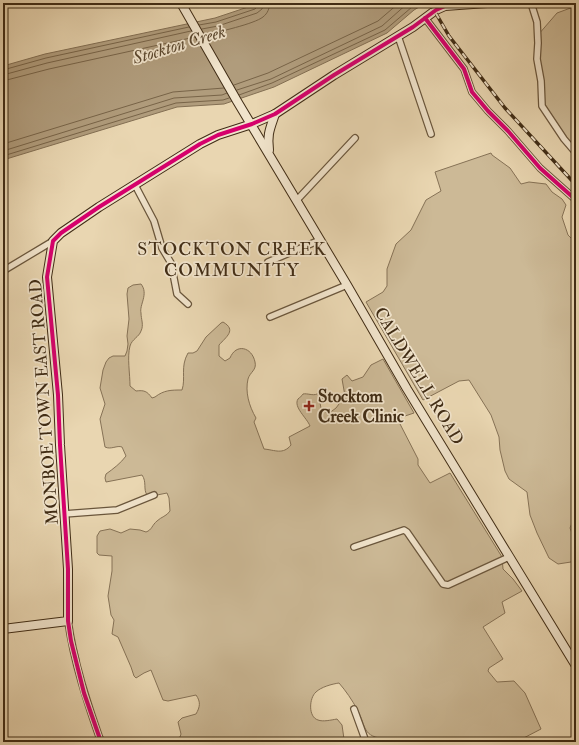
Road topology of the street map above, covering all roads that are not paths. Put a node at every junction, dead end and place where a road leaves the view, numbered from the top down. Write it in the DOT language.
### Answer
graph roads {
  1 [pos="181,3"];
  2 [pos="487,3"];
  3 [pos="531,3"];
  4 [pos="425,18"];
  5 [pos="398,36"];
  6 [pos="275,114"];
  7 [pos="252,124"];
  8 [pos="431,134"];
  9 [pos="355,138"];
  10 [pos="576,153"];
  11 [pos="269,154"];
  12 [pos="135,184"];
  13 [pos="298,200"];
  14 [pos="576,200"];
  15 [pos="320,240"];
  16 [pos="53,241"];
  17 [pos="268,262"];
  18 [pos="3,271"];
  19 [pos="348,285"];
  20 [pos="188,304"];
  21 [pos="270,317"];
  22 [pos="154,495"];
  23 [pos="64,514"];
  24 [pos="354,547"];
  25 [pos="509,557"];
  26 [pos="68,622"];
  27 [pos="3,629"];
  28 [pos="576,666"];
  29 [pos="354,709"];
  30 [pos="101,742"];
  31 [pos="366,742"];
  1 -- 7 [label="street, CALDWELL ROAD"];
  2 -- 4 [label="street"];
  3 -- 10 [label="street"];
  4 -- 5 [label="street"];
  4 -- 14 [label="street"];
  5 -- 6 [label="street"];
  5 -- 8 [label="street"];
  6 -- 7 [label="street"];
  6 -- 11 [label="street"];
  7 -- 11 [label="street, CALDWELL ROAD"];
  7 -- 12 [label="street"];
  9 -- 13 [label="street"];
  11 -- 13 [label="street, CALDWELL ROAD"];
  12 -- 16 [label="street"];
  12 -- 20 [label="street"];
  13 -- 15 [label="street, CALDWELL ROAD"];
  15 -- 17 [label="street"];
  15 -- 19 [label="street, CALDWELL ROAD"];
  16 -- 18 [label="street"];
  16 -- 23 [label="street, MONBOE TOWN EAST ROAD"];
  19 -- 21 [label="street"];
  19 -- 25 [label="street, CALDWELL ROAD"];
  22 -- 23 [label="street"];
  23 -- 26 [label="street, MONBOE TOWN EAST ROAD"];
  24 -- 25 [label="street"];
  25 -- 28 [label="street, CALDWELL ROAD"];
  26 -- 27 [label="street"];
  26 -- 30 [label="street, MONBOE TOWN EAST ROAD"];
  29 -- 31 [label="street"];
}
